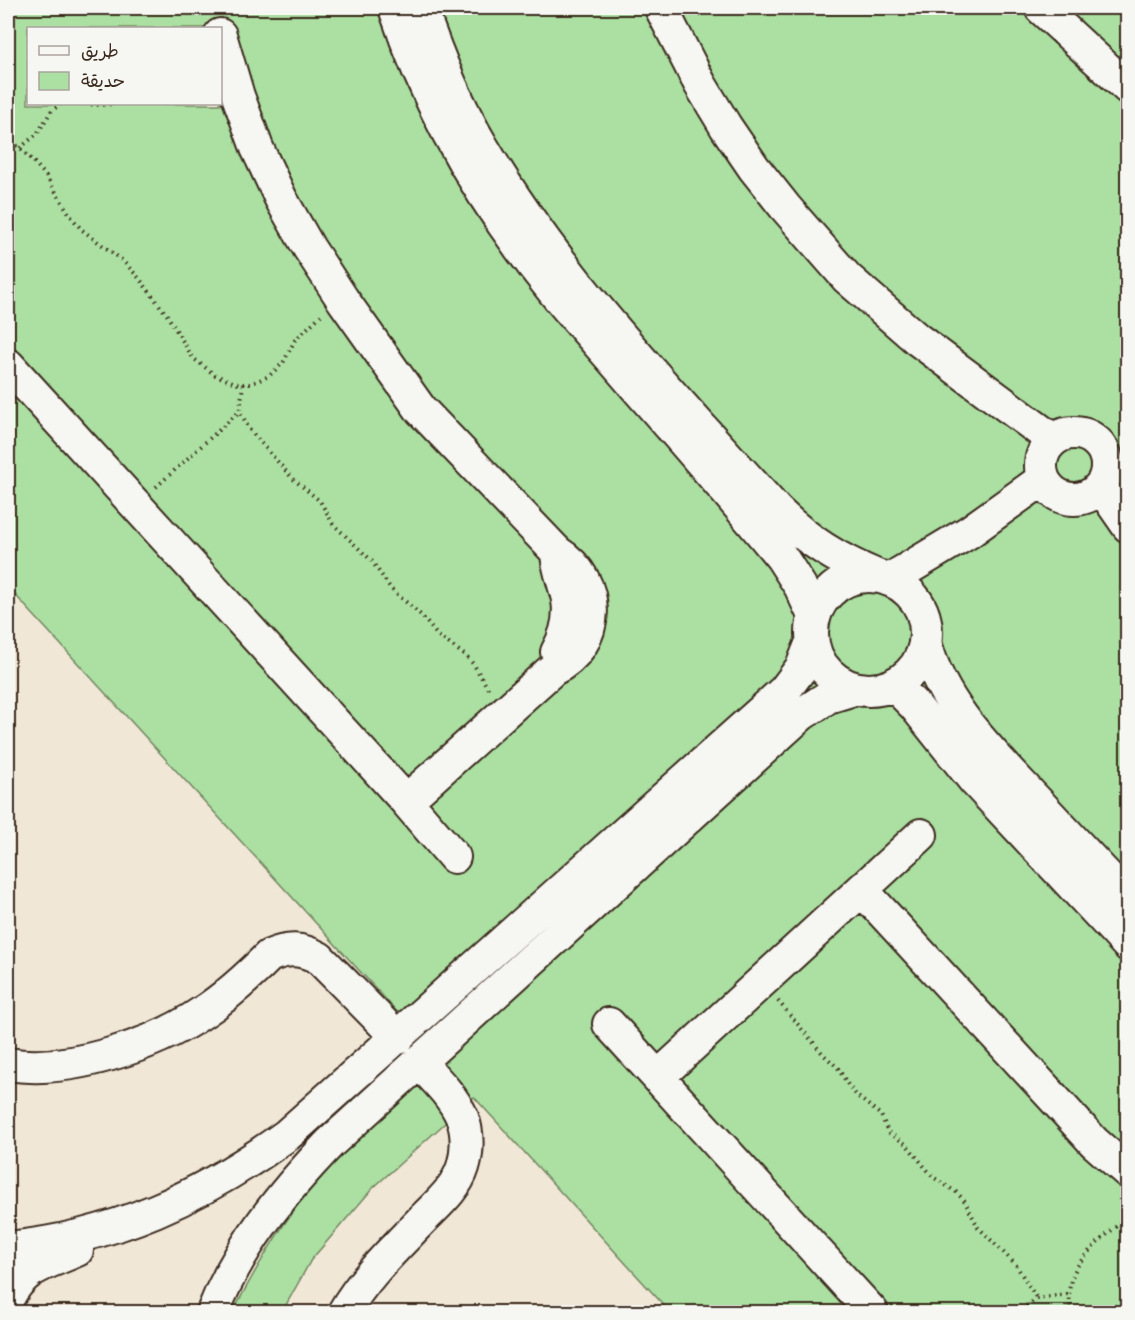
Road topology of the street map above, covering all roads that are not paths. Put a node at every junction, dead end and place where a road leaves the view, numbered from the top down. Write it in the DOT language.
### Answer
graph roads {
  1 [pos="214,8"];
  2 [pos="395,8"];
  3 [pos="421,8"];
  4 [pos="661,8"];
  5 [pos="1041,8"];
  6 [pos="219,27"];
  7 [pos="222,41"];
  8 [pos="1128,88"];
  9 [pos="8,365"];
  10 [pos="1053,440"];
  11 [pos="1043,479"];
  12 [pos="1101,486"];
  13 [pos="1128,526"];
  14 [pos="883,578"];
  15 [pos="813,629"];
  16 [pos="925,642"];
  17 [pos="894,685"];
  18 [pos="854,689"];
  19 [pos="406,801"];
  20 [pos="921,835"];
  21 [pos="454,857"];
  22 [pos="862,890"];
  23 [pos="1128,898"];
  24 [pos="1128,945"];
  25 [pos="609,1024"];
  26 [pos="398,1038"];
  27 [pos="419,1062"];
  28 [pos="8,1064"];
  29 [pos="658,1077"];
  30 [pos="1128,1172"];
  31 [pos="116,1226"];
  32 [pos="8,1248"];
  33 [pos="8,1298"];
  34 [pos="213,1312"];
  35 [pos="344,1312"];
  36 [pos="872,1312"];
  1 -- 6 [label="street"];
  2 -- 15 [label="street"];
  3 -- 14 [label="street"];
  4 -- 10 [label="street"];
  5 -- 8 [label="street"];
  7 -- 19 [label="street"];
  9 -- 19 [label="street"];
  10 -- 11 [label="street"];
  10 -- 12 [label="street"];
  11 -- 12 [label="street"];
  11 -- 14 [label="street"];
  12 -- 13 [label="street"];
  14 -- 15 [label="street"];
  14 -- 16 [label="street"];
  15 -- 18 [label="street"];
  15 -- 26 [label="street"];
  16 -- 17 [label="street"];
  16 -- 23 [label="street"];
  17 -- 18 [label="street"];
  17 -- 24 [label="street"];
  18 -- 27 [label="street"];
  19 -- 21 [label="street"];
  20 -- 22 [label="street"];
  22 -- 29 [label="street"];
  22 -- 30 [label="street"];
  25 -- 29 [label="street"];
  26 -- 28 [label="street"];
  26 -- 31 [label="street"];
  27 -- 34 [label="street"];
  27 -- 35 [label="street"];
  29 -- 36 [label="street"];
  31 -- 32 [label="street"];
  31 -- 33 [label="street"];
}
